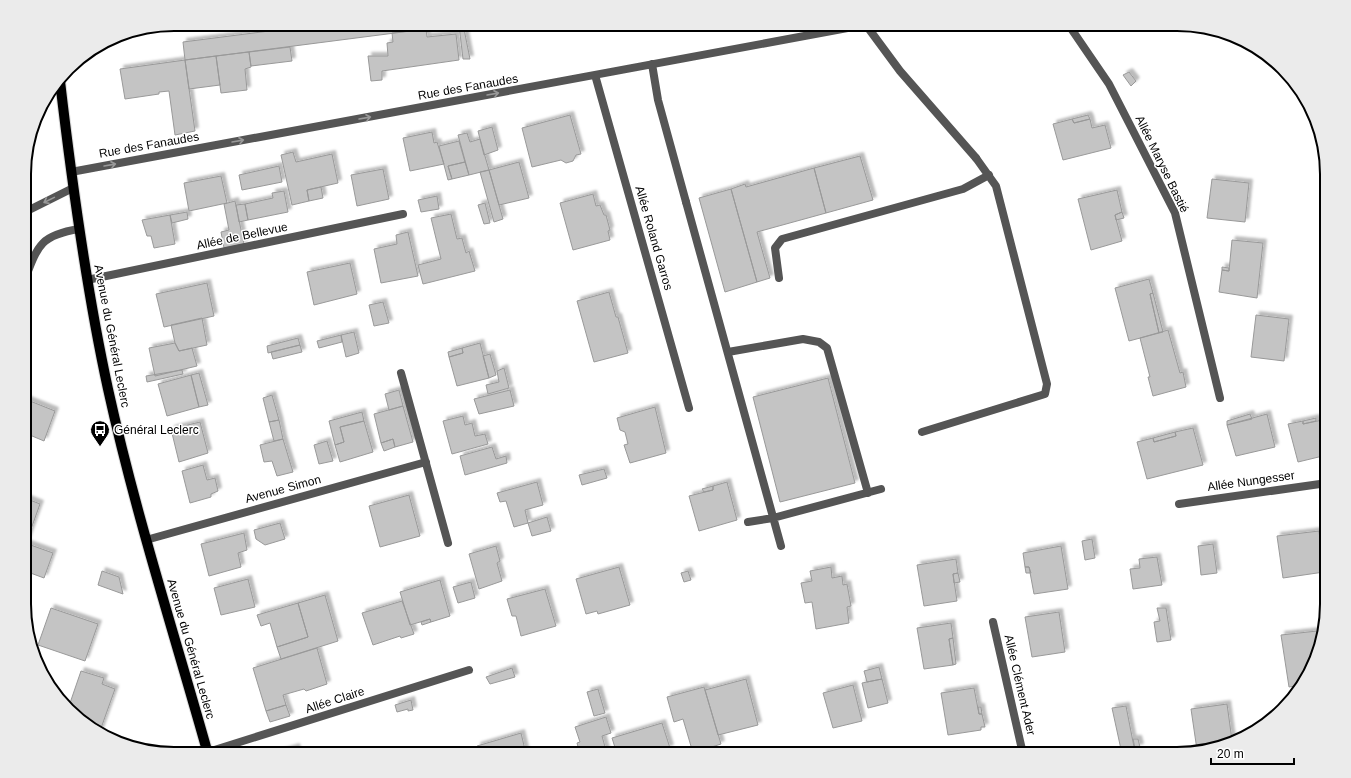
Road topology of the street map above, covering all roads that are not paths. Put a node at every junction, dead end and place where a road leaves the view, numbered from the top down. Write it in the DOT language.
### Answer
graph roads {
  1 [pos="829,31"];
  2 [pos="872,31"];
  3 [pos="1073,31"];
  4 [pos="652,64"];
  5 [pos="595,75"];
  6 [pos="61,87"];
  7 [pos="71,172"];
  8 [pos="989,175"];
  9 [pos="74,188"];
  10 [pos="31,209"];
  11 [pos="403,214"];
  12 [pos="79,228"];
  13 [pos="31,265"];
  14 [pos="779,278"];
  15 [pos="87,280"];
  16 [pos="728,352"];
  17 [pos="401,373"];
  18 [pos="1220,398"];
  19 [pos="689,408"];
  20 [pos="922,432"];
  21 [pos="426,462"];
  22 [pos="1320,484"];
  23 [pos="881,490"];
  24 [pos="868,493"];
  25 [pos="1179,504"];
  26 [pos="773,518"];
  27 [pos="748,522"];
  28 [pos="146,540"];
  29 [pos="448,543"];
  30 [pos="781,546"];
  31 [pos="993,622"];
  32 [pos="468,670"];
  33 [pos="206,747"];
  34 [pos="227,747"];
  35 [pos="1021,747"];
  1 -- 4 [label="street, Rue des Fanaudes"];
  2 -- 8 [label="street"];
  3 -- 18 [label="street, Allée Maryse Bastié"];
  4 -- 5 [label="street, Rue des Fanaudes"];
  4 -- 16 [label="street"];
  7 -- 5 [label="street, Rue des Fanaudes, one-way"];
  5 -- 19 [label="street, Allée Roland Garros"];
  6 -- 7 [label="main road, Avenue du Général Leclerc"];
  7 -- 9 [label="main road, Avenue du Général Leclerc"];
  8 -- 14 [label="street"];
  8 -- 20 [label="street"];
  9 -- 10 [label="street, one-way"];
  9 -- 12 [label="main road, Avenue du Général Leclerc"];
  11 -- 15 [label="street, Allée de Bellevue"];
  12 -- 13 [label="street"];
  12 -- 15 [label="main road, Avenue du Général Leclerc"];
  15 -- 28 [label="main road, Avenue du Général Leclerc"];
  16 -- 24 [label="street"];
  16 -- 26 [label="street"];
  17 -- 21 [label="street"];
  21 -- 28 [label="street, Avenue Simon"];
  21 -- 29 [label="street"];
  22 -- 25 [label="street, Allée Nungesser"];
  23 -- 24 [label="street"];
  24 -- 26 [label="street"];
  26 -- 27 [label="street"];
  26 -- 30 [label="street"];
  28 -- 33 [label="main road, Avenue du Général Leclerc"];
  31 -- 35 [label="street, Allée Clément Ader"];
  32 -- 34 [label="street, Allée Claire"];
}
